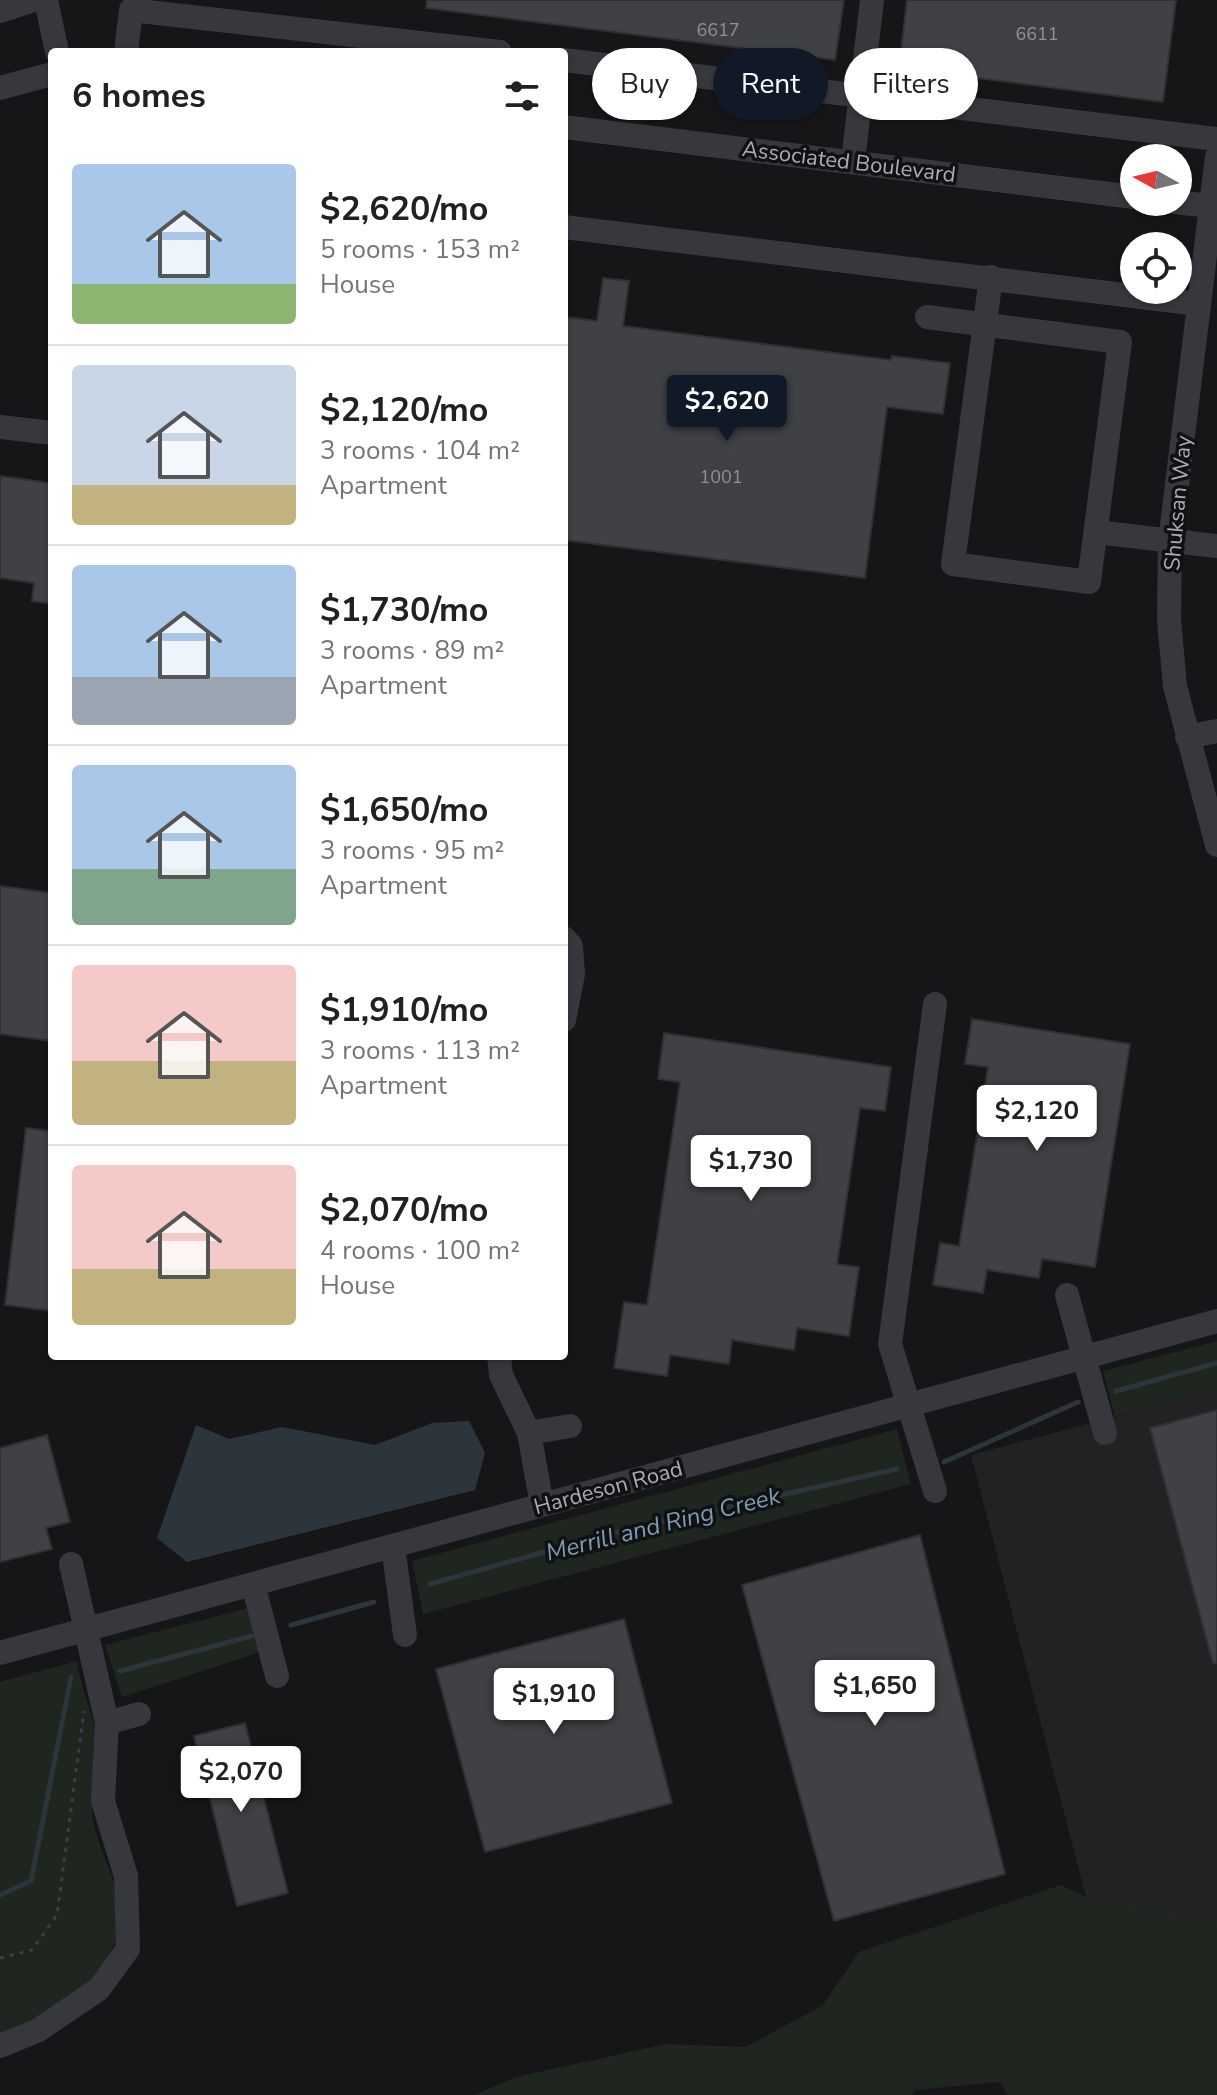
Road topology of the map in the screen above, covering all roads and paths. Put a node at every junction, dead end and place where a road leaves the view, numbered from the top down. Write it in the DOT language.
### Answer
graph roads {
  1 [pos="33,0"];
  2 [pos="46,0"];
  3 [pos="872,0"];
  4 [pos="131,5"];
  5 [pos="0,11"];
  6 [pos="56,48"];
  7 [pos="126,48"];
  8 [pos="469,48"];
  9 [pos="867,48"];
  10 [pos="568,60"];
  11 [pos="48,75"];
  12 [pos="0,88"];
  13 [pos="844,95"];
  14 [pos="978,111"];
  15 [pos="858,120"];
  16 [pos="568,127"];
  17 [pos="1217,139"];
  18 [pos="1217,157"];
  19 [pos="853,161"];
  20 [pos="1120,195"];
  21 [pos="1192,204"];
  22 [pos="1211,206"];
  23 [pos="568,227"];
  24 [pos="991,277"];
  25 [pos="1199,304"];
  26 [pos="927,317"];
  27 [pos="985,325"];
  28 [pos="0,427"];
  29 [pos="48,433"];
  30 [pos="1096,532"];
  31 [pos="1170,542"];
  32 [pos="1217,546"];
  33 [pos="1217,731"];
  34 [pos="1187,737"];
  35 [pos="1210,794"];
  36 [pos="1217,845"];
  37 [pos="568,943"];
  38 [pos="568,1000"];
  39 [pos="935,1004"];
  40 [pos="1067,1295"];
  41 [pos="1217,1321"];
  42 [pos="1085,1358"];
  43 [pos="499,1360"];
  44 [pos="908,1406"];
  45 [pos="570,1426"];
  46 [pos="529,1433"];
  47 [pos="1105,1433"];
  48 [pos="935,1491"];
  49 [pos="542,1505"];
  50 [pos="393,1546"];
  51 [pos="71,1564"];
  52 [pos="253,1584"];
  53 [pos="84,1631"];
  54 [pos="405,1635"];
  55 [pos="0,1653"];
  56 [pos="277,1676"];
  57 [pos="97,1682"];
  58 [pos="139,1714"];
  59 [pos="107,1723"];
  60 [pos="0,1958"];
  61 [pos="0,2046"];
  1 -- 5 [label="street"];
  2 -- 6 [label="street"];
  3 -- 9 [label="street"];
  4 -- 7 [label="street"];
  4 -- 8 [label="street"];
  10 -- 13 [label="street"];
  11 -- 12 [label="street"];
  14 -- 17 [label="street"];
  15 -- 19 [label="street"];
  16 -- 19 [label="street, Associated Boulevard"];
  18 -- 22 [label="street, Shuksan Way"];
  19 -- 20 [label="street, Associated Boulevard"];
  21 -- 22 [label="street"];
  22 -- 25 [label="street, Shuksan Way"];
  23 -- 24 [label="street"];
  24 -- 25 [label="street"];
  24 -- 27 [label="street"];
  25 -- 31 [label="street, Shuksan Way"];
  26 -- 27 [label="street"];
  27 -- 30 [label="street"];
  27 -- 30 [label="street"];
  28 -- 29 [label="street"];
  30 -- 31 [label="street"];
  31 -- 32 [label="street"];
  31 -- 34 [label="street, Shuksan Way"];
  33 -- 34 [label="street"];
  34 -- 35 [label="street, Shuksan Way"];
  35 -- 36 [label="street, Shuksan Way"];
  37 -- 38 [label="street"];
  39 -- 44 [label="street"];
  40 -- 42 [label="street"];
  41 -- 42 [label="street, Hardeson Road"];
  42 -- 44 [label="street, Hardeson Road"];
  42 -- 47 [label="street"];
  43 -- 46 [label="street"];
  44 -- 48 [label="street"];
  44 -- 49 [label="street, Hardeson Road"];
  45 -- 46 [label="street"];
  46 -- 49 [label="street"];
  49 -- 50 [label="street, Hardeson Road"];
  50 -- 52 [label="street, Hardeson Road"];
  50 -- 54 [label="street"];
  51 -- 53 [label="street"];
  52 -- 53 [label="street, Hardeson Road"];
  52 -- 56 [label="street"];
  53 -- 55 [label="street, Hardeson Road"];
  53 -- 57 [label="street"];
  57 -- 59 [label="street"];
  57 -- 60 [label="path"];
  58 -- 59 [label="street"];
  59 -- 61 [label="street"];
}
